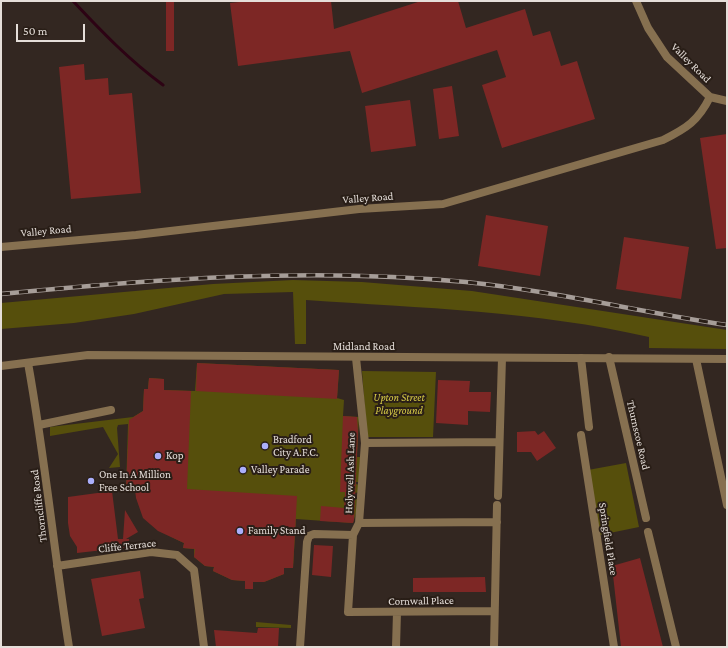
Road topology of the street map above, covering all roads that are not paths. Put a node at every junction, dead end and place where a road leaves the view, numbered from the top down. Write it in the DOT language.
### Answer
graph roads {
  1 [pos="636,1"];
  2 [pos="710,97"];
  3 [pos="727,101"];
  4 [pos="1,247"];
  5 [pos="610,357"];
  6 [pos="356,358"];
  7 [pos="502,358"];
  8 [pos="581,358"];
  9 [pos="696,359"];
  10 [pos="727,359"];
  11 [pos="28,363"];
  12 [pos="1,366"];
  13 [pos="111,410"];
  14 [pos="39,425"];
  15 [pos="589,427"];
  16 [pos="581,435"];
  17 [pos="499,442"];
  18 [pos="364,443"];
  19 [pos="498,496"];
  20 [pos="497,505"];
  21 [pos="727,505"];
  22 [pos="646,518"];
  23 [pos="359,522"];
  24 [pos="497,522"];
  25 [pos="648,532"];
  26 [pos="353,535"];
  27 [pos="57,566"];
  28 [pos="494,611"];
  29 [pos="348,612"];
  30 [pos="396,612"];
  31 [pos="69,647"];
  32 [pos="204,647"];
  33 [pos="300,647"];
  34 [pos="396,647"];
  35 [pos="494,647"];
  36 [pos="614,647"];
  37 [pos="676,647"];
  1 -- 2 [label="street, Valley Road"];
  2 -- 3 [label="street, Valley Road"];
  2 -- 4 [label="street, Valley Road"];
  5 -- 8 [label="street, Midland Road"];
  5 -- 9 [label="street, Midland Road"];
  5 -- 22 [label="street, Thurnscoe Road"];
  6 -- 7 [label="street, Midland Road"];
  6 -- 11 [label="street, Midland Road"];
  6 -- 18 [label="street, Holywell Ash Lane"];
  7 -- 8 [label="street, Midland Road"];
  7 -- 17 [label="street"];
  8 -- 15 [label="street"];
  9 -- 10 [label="street, Midland Road"];
  9 -- 21 [label="street"];
  11 -- 12 [label="street, Midland Road"];
  11 -- 14 [label="street, Thorncliffe Road"];
  13 -- 14 [label="street"];
  14 -- 27 [label="street, Thorncliffe Road"];
  16 -- 36 [label="street, Springfield Place"];
  17 -- 18 [label="street"];
  17 -- 19 [label="street"];
  18 -- 23 [label="street, Holywell Ash Lane"];
  20 -- 24 [label="street"];
  23 -- 24 [label="street"];
  23 -- 26 [label="street, Holywell Ash Lane"];
  24 -- 28 [label="street"];
  25 -- 37 [label="street"];
  26 -- 29 [label="street, Holywell Ash Lane"];
  26 -- 33 [label="street"];
  27 -- 31 [label="street, Thorncliffe Road"];
  27 -- 32 [label="street, Cliffe Terrace"];
  28 -- 30 [label="street, Cornwall Place"];
  28 -- 35 [label="street"];
  29 -- 30 [label="street, Cornwall Place"];
  30 -- 34 [label="street"];
}
